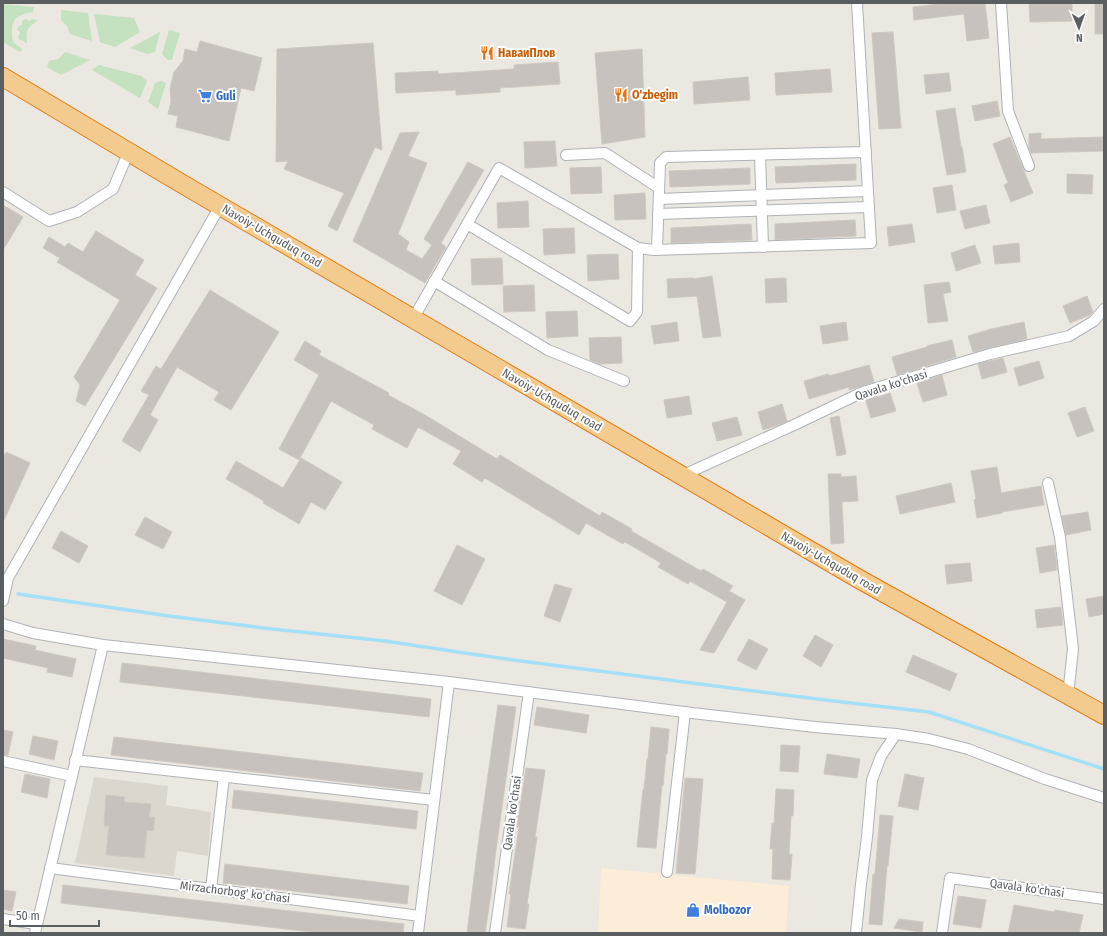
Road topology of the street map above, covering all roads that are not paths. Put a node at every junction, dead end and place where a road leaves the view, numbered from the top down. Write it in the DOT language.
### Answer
graph roads {
  1 [pos="857,3"];
  2 [pos="1002,3"];
  3 [pos="3,77"];
  4 [pos="129,151"];
  5 [pos="866,152"];
  6 [pos="566,155"];
  7 [pos="760,155"];
  8 [pos="1029,166"];
  9 [pos="659,188"];
  10 [pos="868,191"];
  11 [pos="3,192"];
  12 [pos="762,195"];
  13 [pos="659,199"];
  14 [pos="220,206"];
  15 [pos="869,207"];
  16 [pos="762,211"];
  17 [pos="658,214"];
  18 [pos="467,224"];
  19 [pos="763,247"];
  20 [pos="638,248"];
  21 [pos="657,250"];
  22 [pos="434,281"];
  23 [pos="1104,309"];
  24 [pos="413,319"];
  25 [pos="624,381"];
  26 [pos="681,476"];
  27 [pos="1048,483"];
  28 [pos="3,601"];
  29 [pos="3,624"];
  30 [pos="103,645"];
  31 [pos="449,682"];
  32 [pos="529,692"];
  33 [pos="1068,695"];
  34 [pos="686,712"];
  35 [pos="1104,716"];
  36 [pos="896,734"];
  37 [pos="75,760"];
  38 [pos="3,761"];
  39 [pos="72,776"];
  40 [pos="224,777"];
  41 [pos="1104,798"];
  42 [pos="434,800"];
  43 [pos="50,868"];
  44 [pos="667,872"];
  45 [pos="211,889"];
  46 [pos="1104,899"];
  47 [pos="420,916"];
  48 [pos="3,919"];
  49 [pos="35,928"];
  50 [pos="418,933"];
  51 [pos="495,933"];
  52 [pos="856,933"];
  53 [pos="942,933"];
  1 -- 5 [label="street"];
  2 -- 8 [label="street"];
  3 -- 4 [label="highway, Navoiy-Uchquduq road"];
  4 -- 11 [label="street"];
  4 -- 14 [label="highway, Navoiy-Uchquduq road"];
  5 -- 7 [label="street"];
  5 -- 10 [label="street"];
  6 -- 9 [label="street"];
  7 -- 9 [label="street"];
  7 -- 12 [label="street"];
  9 -- 13 [label="street"];
  10 -- 12 [label="street"];
  10 -- 15 [label="street"];
  12 -- 13 [label="street"];
  12 -- 16 [label="street"];
  13 -- 17 [label="street"];
  14 -- 24 [label="highway, Navoiy-Uchquduq road"];
  14 -- 28 [label="street"];
  15 -- 16 [label="street"];
  15 -- 19 [label="street"];
  16 -- 17 [label="street"];
  16 -- 19 [label="street"];
  17 -- 21 [label="street"];
  18 -- 20 [label="street"];
  18 -- 20 [label="street"];
  18 -- 22 [label="street"];
  19 -- 21 [label="street"];
  20 -- 21 [label="street"];
  22 -- 24 [label="street"];
  22 -- 25 [label="street"];
  23 -- 26 [label="street, Qavala ko'chasi"];
  24 -- 26 [label="highway, Navoiy-Uchquduq road"];
  26 -- 33 [label="highway, Navoiy-Uchquduq road"];
  27 -- 33 [label="street"];
  29 -- 30 [label="street"];
  30 -- 31 [label="street"];
  30 -- 37 [label="street"];
  31 -- 32 [label="street"];
  31 -- 42 [label="street"];
  32 -- 34 [label="street"];
  32 -- 51 [label="street, Qavala ko'chasi"];
  33 -- 35 [label="highway, Navoiy-Uchquduq road"];
  34 -- 36 [label="street"];
  34 -- 44 [label="street"];
  36 -- 41 [label="street"];
  36 -- 52 [label="street"];
  37 -- 39 [label="street"];
  37 -- 40 [label="street"];
  38 -- 39 [label="street"];
  39 -- 43 [label="street"];
  40 -- 42 [label="street"];
  40 -- 45 [label="street"];
  42 -- 47 [label="street"];
  43 -- 45 [label="street, Mirzachorbog' ko'chasi"];
  43 -- 49 [label="street"];
  45 -- 47 [label="street, Mirzachorbog' ko'chasi"];
  46 -- 53 [label="street, Qavala ko'chasi"];
  47 -- 50 [label="street"];
  48 -- 49 [label="street"];
}
